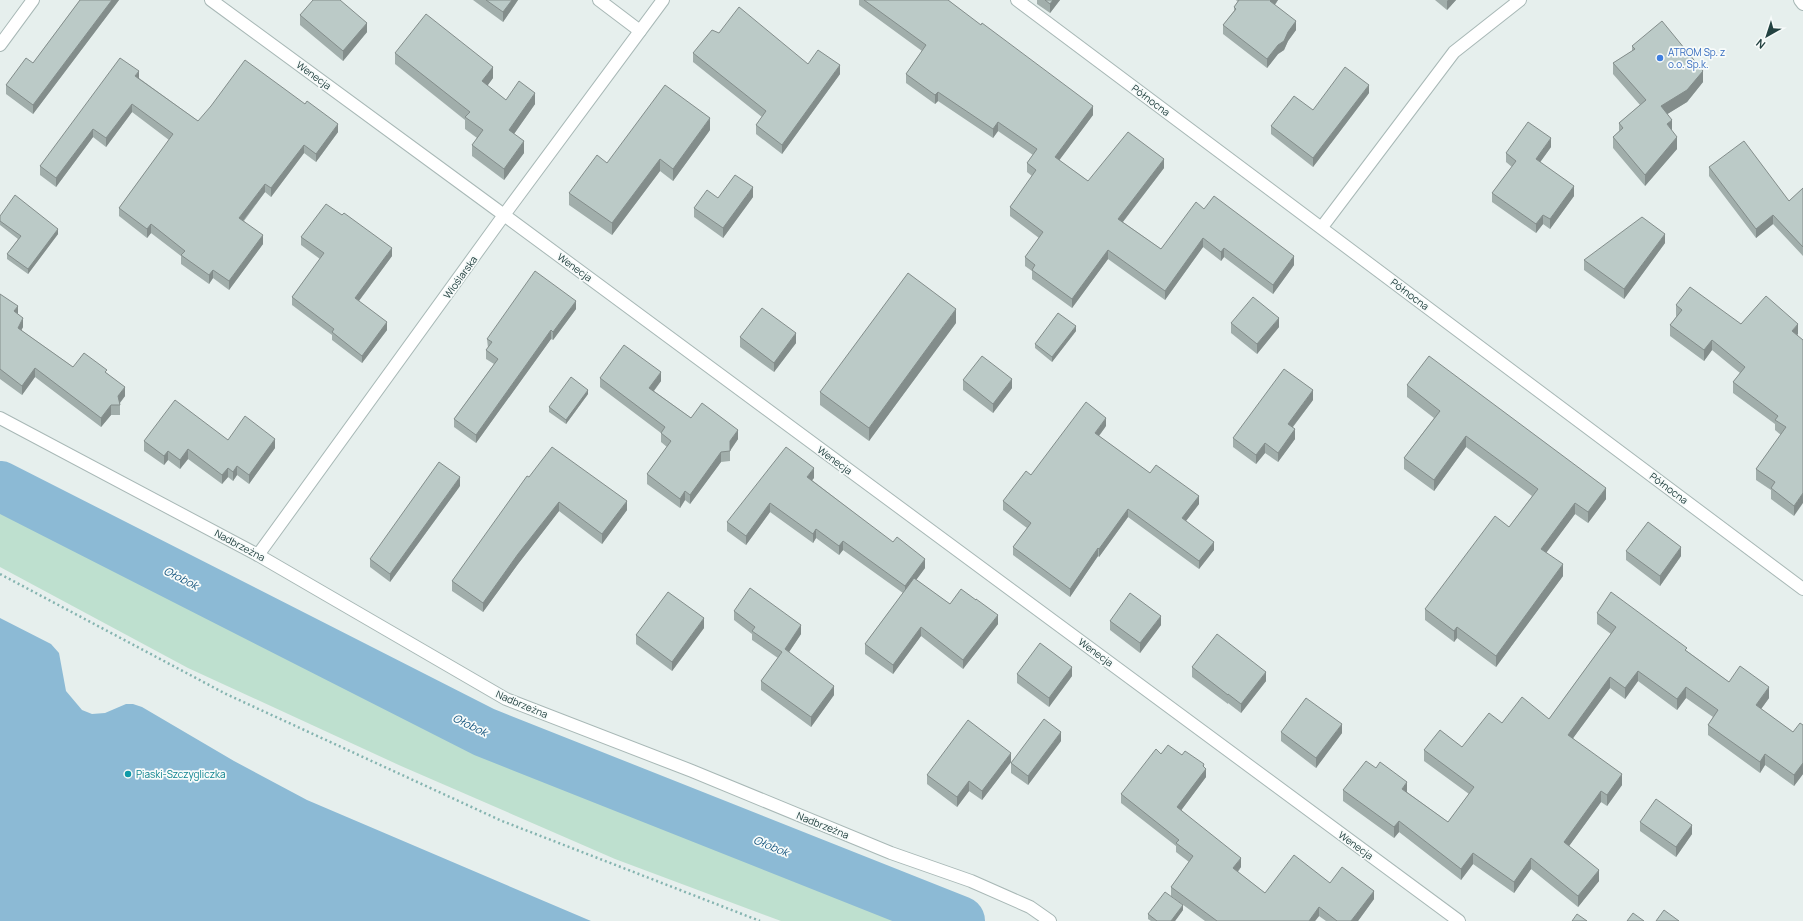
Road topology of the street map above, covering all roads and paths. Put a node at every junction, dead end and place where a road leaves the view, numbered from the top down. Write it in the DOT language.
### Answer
graph roads {
  1 [pos="33,0"];
  2 [pos="211,0"];
  3 [pos="598,0"];
  4 [pos="663,0"];
  5 [pos="1017,0"];
  6 [pos="1520,0"];
  7 [pos="1800,0"];
  8 [pos="1803,4"];
  9 [pos="640,31"];
  10 [pos="0,45"];
  11 [pos="504,215"];
  12 [pos="1322,227"];
  13 [pos="0,418"];
  14 [pos="258,555"];
  15 [pos="0,574"];
  16 [pos="1803,589"];
  17 [pos="760,921"];
  18 [pos="1050,921"];
  19 [pos="1459,921"];
  1 -- 10 [label="street"];
  2 -- 11 [label="street, Wenecja"];
  3 -- 9 [label="street"];
  4 -- 9 [label="street, Wioślarska"];
  5 -- 12 [label="street, Północna"];
  6 -- 12 [label="street"];
  7 -- 8 [label="street"];
  9 -- 11 [label="street, Wioślarska"];
  11 -- 14 [label="street, Wioślarska"];
  11 -- 19 [label="street, Wenecja"];
  12 -- 16 [label="street, Północna"];
  13 -- 14 [label="street, Nadbrzeżna"];
  14 -- 18 [label="street, Nadbrzeżna"];
  15 -- 17 [label="path"];
}
